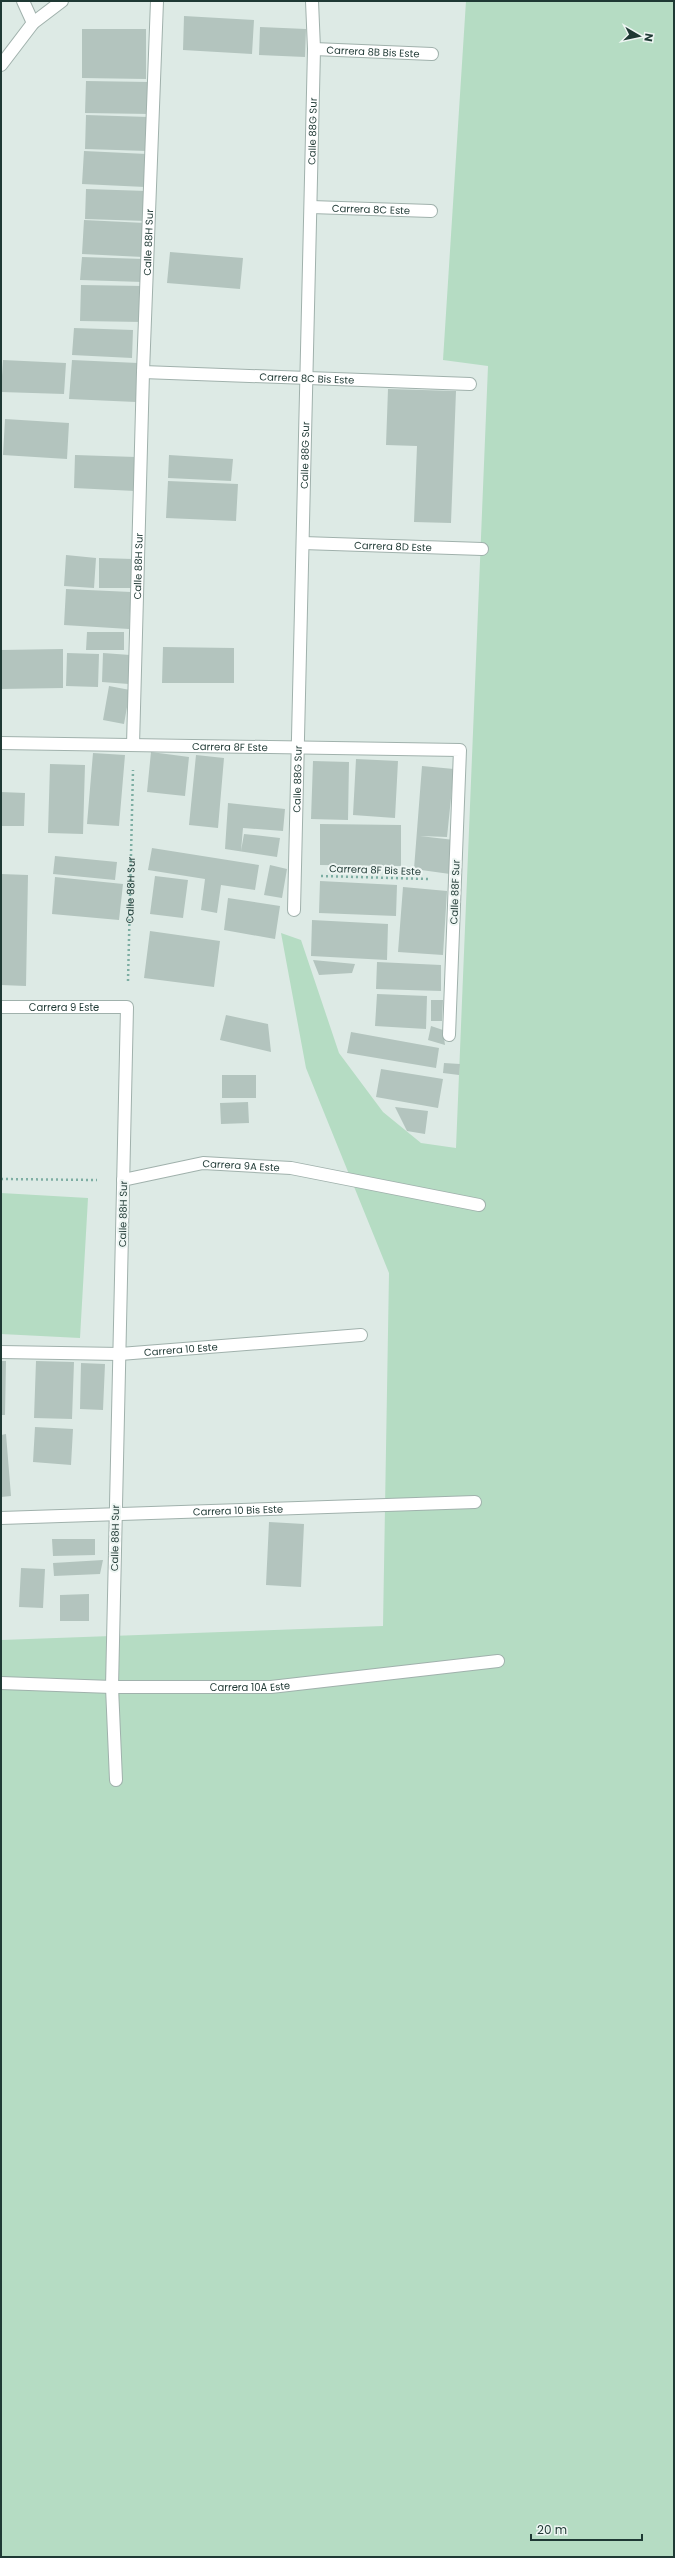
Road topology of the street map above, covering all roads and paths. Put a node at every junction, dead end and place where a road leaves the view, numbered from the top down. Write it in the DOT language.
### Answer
graph roads {
  1 [pos="23,1"];
  2 [pos="62,1"];
  3 [pos="157,1"];
  4 [pos="312,1"];
  5 [pos="33,23"];
  6 [pos="314,49"];
  7 [pos="432,54"];
  8 [pos="1,65"];
  9 [pos="311,207"];
  10 [pos="431,211"];
  11 [pos="143,372"];
  12 [pos="307,378"];
  13 [pos="470,384"];
  14 [pos="303,543"];
  15 [pos="482,549"];
  16 [pos="1,744"];
  17 [pos="133,745"];
  18 [pos="298,748"];
  19 [pos="460,750"];
  20 [pos="295,875"];
  21 [pos="455,880"];
  22 [pos="294,910"];
  23 [pos="1,1007"];
  24 [pos="127,1007"];
  25 [pos="449,1035"];
  26 [pos="1,1179"];
  27 [pos="123,1180"];
  28 [pos="479,1205"];
  29 [pos="361,1335"];
  30 [pos="1,1352"];
  31 [pos="120,1354"];
  32 [pos="475,1502"];
  33 [pos="116,1512"];
  34 [pos="1,1518"];
  35 [pos="498,1661"];
  36 [pos="1,1683"];
  37 [pos="112,1688"];
  38 [pos="116,1780"];
  1 -- 5 [label="street"];
  2 -- 5 [label="street"];
  3 -- 11 [label="street, Calle 88H Sur"];
  4 -- 6 [label="street, Calle 88G Sur"];
  5 -- 8 [label="street"];
  6 -- 7 [label="street, Carrera 8B Bis Este"];
  6 -- 9 [label="street, Calle 88G Sur"];
  9 -- 10 [label="street, Carrera 8C Este"];
  9 -- 12 [label="street, Calle 88G Sur"];
  11 -- 12 [label="street, Carrera 8C Bis Este"];
  11 -- 17 [label="street, Calle 88H Sur"];
  12 -- 13 [label="street, Carrera 8C Bis Este"];
  12 -- 14 [label="street, Calle 88G Sur"];
  14 -- 15 [label="street, Carrera 8D Este"];
  14 -- 18 [label="street, Calle 88G Sur"];
  16 -- 17 [label="street, Carrera 8F Este"];
  17 -- 18 [label="street, Carrera 8F Este"];
  17 -- 24 [label="path, Calle 88H Sur"];
  18 -- 19 [label="street, Carrera 8F Este"];
  18 -- 20 [label="street, Calle 88G Sur"];
  19 -- 21 [label="street, Calle 88F Sur"];
  20 -- 21 [label="path, Carrera 8F Bis Este"];
  20 -- 22 [label="street, Calle 88G Sur"];
  21 -- 25 [label="street, Calle 88F Sur"];
  23 -- 24 [label="street, Carrera 9 Este"];
  24 -- 27 [label="street, Calle 88H Sur"];
  26 -- 27 [label="path"];
  27 -- 28 [label="street, Carrera 9A Este"];
  27 -- 31 [label="street, Calle 88H Sur"];
  29 -- 31 [label="street, Carrera 10 Este"];
  30 -- 31 [label="street, Carrera 10 Este"];
  31 -- 33 [label="street, Calle 88H Sur"];
  32 -- 33 [label="street, Carrera 10 Bis Este"];
  33 -- 34 [label="street, Carrera 10 Bis Este"];
  33 -- 37 [label="street, Calle 88H Sur"];
  35 -- 37 [label="street, Carrera 10A Este"];
  36 -- 37 [label="street, Carrera 10A Este"];
  37 -- 38 [label="street, Calle 88H Sur"];
}
